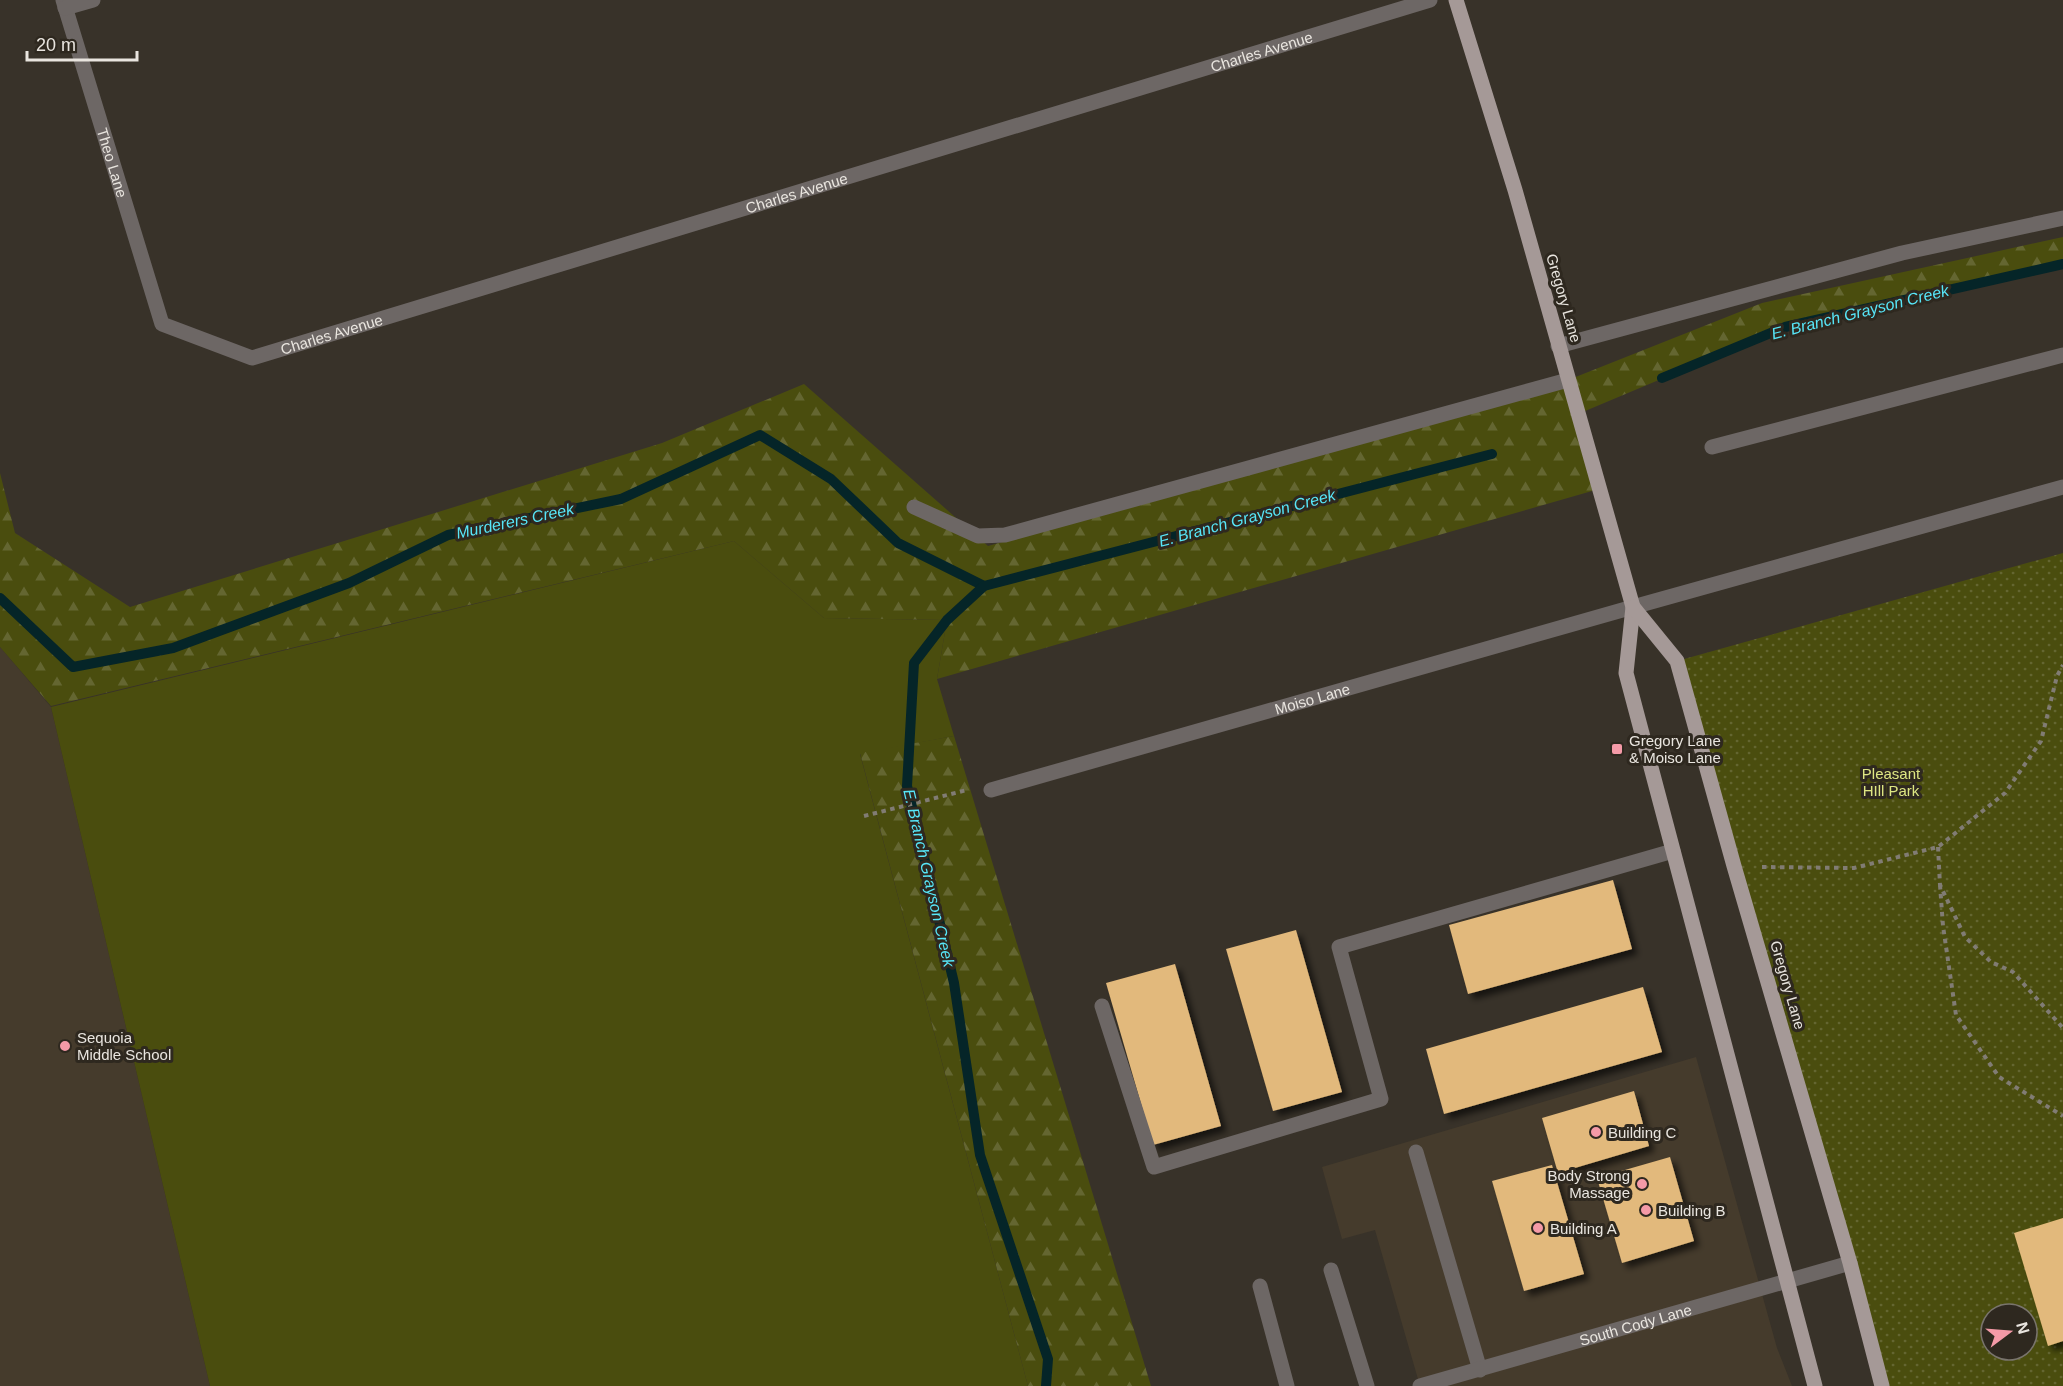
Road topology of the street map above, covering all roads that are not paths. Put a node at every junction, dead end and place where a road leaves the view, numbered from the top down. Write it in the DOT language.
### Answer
graph roads {
  1 [pos="93,0"];
  2 [pos="1430,0"];
  3 [pos="1456,0"];
  4 [pos="64,4"];
  5 [pos="2063,218"];
  6 [pos="162,324"];
  7 [pos="1558,346"];
  8 [pos="2063,355"];
  9 [pos="1568,380"];
  10 [pos="1712,447"];
  11 [pos="2063,487"];
  12 [pos="914,507"];
  13 [pos="1633,607"];
  14 [pos="991,790"];
  15 [pos="1673,851"];
  16 [pos="1102,1006"];
  17 [pos="1416,1152"];
  18 [pos="1850,1263"];
  19 [pos="1331,1270"];
  20 [pos="1786,1281"];
  21 [pos="1260,1286"];
  22 [pos="1480,1370"];
  23 [pos="1287,1386"];
  24 [pos="1368,1386"];
  25 [pos="1420,1386"];
  26 [pos="1815,1386"];
  27 [pos="1882,1386"];
  1 -- 4 [label="street"];
  2 -- 6 [label="street, Charles Avenue"];
  3 -- 7 [label="main road, Gregory Lane"];
  4 -- 6 [label="street, Theo Lane"];
  5 -- 7 [label="street"];
  7 -- 9 [label="main road, Gregory Lane"];
  8 -- 10 [label="street"];
  9 -- 12 [label="street"];
  9 -- 13 [label="main road, Gregory Lane"];
  11 -- 13 [label="street, Moiso Lane"];
  13 -- 14 [label="street, Moiso Lane"];
  13 -- 15 [label="main road, Gregory Lane"];
  13 -- 18 [label="main road, Gregory Lane"];
  15 -- 16 [label="street"];
  15 -- 20 [label="main road, Gregory Lane"];
  17 -- 22 [label="street"];
  18 -- 20 [label="street, South Cody Lane"];
  18 -- 27 [label="main road, Gregory Lane"];
  19 -- 24 [label="street"];
  20 -- 22 [label="street, South Cody Lane"];
  20 -- 26 [label="main road, Gregory Lane"];
  21 -- 23 [label="street"];
  22 -- 25 [label="street, South Cody Lane"];
}
